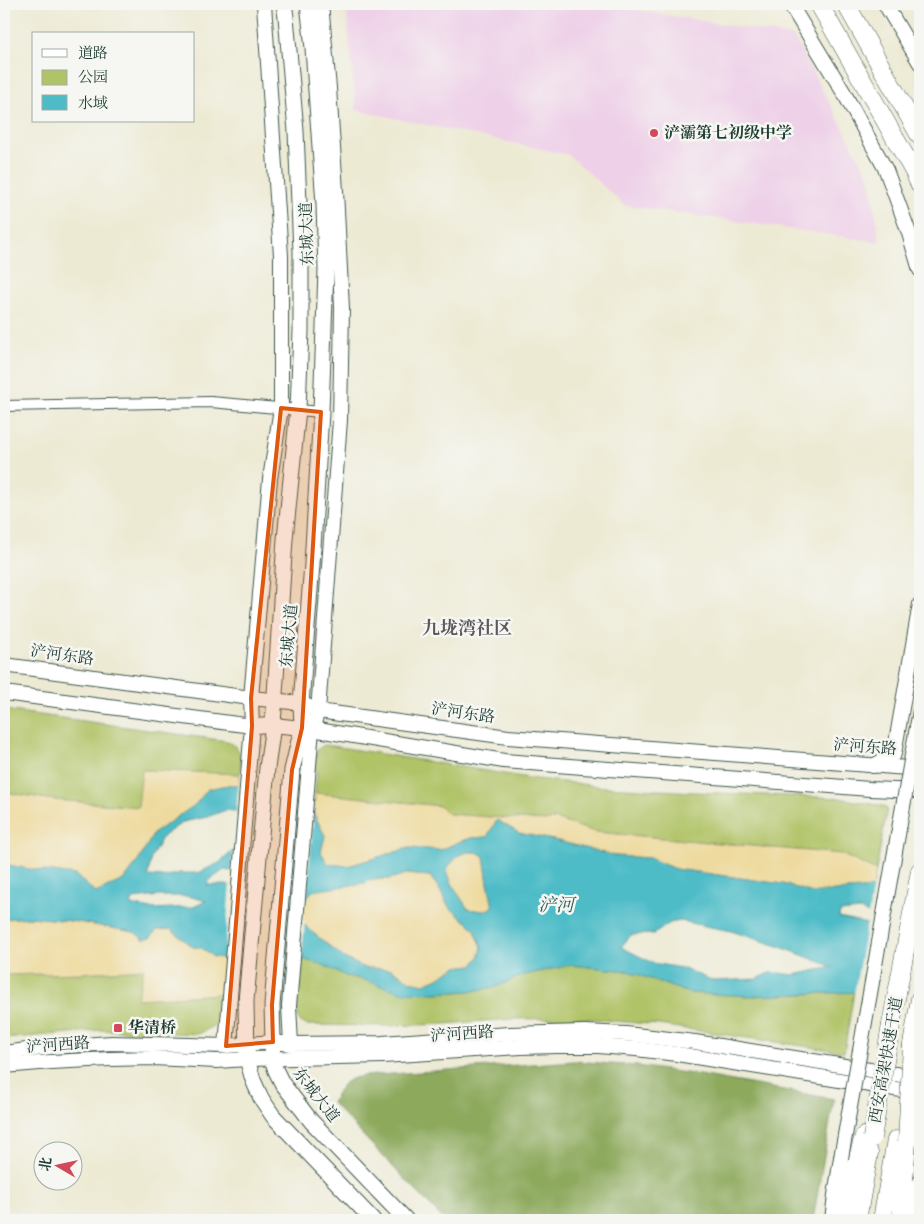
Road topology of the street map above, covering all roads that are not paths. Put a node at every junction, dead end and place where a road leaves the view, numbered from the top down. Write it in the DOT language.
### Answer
graph roads {
  1 [pos="264,4"];
  2 [pos="284,4"];
  3 [pos="308,4"];
  4 [pos="321,4"];
  5 [pos="790,4"];
  6 [pos="798,4"];
  7 [pos="819,4"];
  8 [pos="846,4"];
  9 [pos="885,4"];
  10 [pos="812,40"];
  11 [pos="920,63"];
  12 [pos="920,136"];
  13 [pos="920,185"];
  14 [pos="920,270"];
  15 [pos="4,406"];
  16 [pos="281,408"];
  17 [pos="298,409"];
  18 [pos="322,412"];
  19 [pos="920,604"];
  20 [pos="4,665"];
  21 [pos="4,693"];
  22 [pos="251,698"];
  23 [pos="275,700"];
  24 [pos="301,703"];
  25 [pos="318,711"];
  26 [pos="920,711"];
  27 [pos="273,725"];
  28 [pos="252,726"];
  29 [pos="307,729"];
  30 [pos="873,766"];
  31 [pos="920,769"];
  32 [pos="920,791"];
  33 [pos="920,870"];
  34 [pos="920,999"];
  35 [pos="273,1042"];
  36 [pos="247,1043"];
  37 [pos="291,1044"];
  38 [pos="226,1046"];
  39 [pos="4,1053"];
  40 [pos="247,1059"];
  41 [pos="272,1059"];
  42 [pos="4,1066"];
  43 [pos="920,1078"];
  44 [pos="920,1093"];
  45 [pos="868,1137"];
  46 [pos="902,1141"];
  47 [pos="920,1182"];
  48 [pos="374,1220"];
  49 [pos="406,1220"];
  50 [pos="832,1220"];
  51 [pos="840,1220"];
  52 [pos="857,1220"];
  53 [pos="882,1220"];
  54 [pos="902,1220"];
  55 [pos="910,1220"];
  1 -- 16 [label="main road"];
  2 -- 17 [label="main road, 东城大道"];
  3 -- 18 [label="main road, 东城大道"];
  4 -- 25 [label="main road"];
  5 -- 10 [label="main road"];
  6 -- 10 [label="main road"];
  7 -- 13 [label="highway"];
  8 -- 12 [label="highway"];
  9 -- 11 [label="main road"];
  10 -- 14 [label="main road"];
  15 -- 16 [label="street"];
  16 -- 17 [label="street"];
  16 -- 22 [label="main road"];
  17 -- 18 [label="street"];
  17 -- 23 [label="main road, 东城大道"];
  18 -- 24 [label="main road, 东城大道"];
  19 -- 30 [label="main road"];
  20 -- 22 [label="main road, 浐河东路"];
  21 -- 28 [label="main road"];
  22 -- 23 [label="main road, 浐河东路"];
  22 -- 28 [label="main road"];
  23 -- 24 [label="main road, 浐河东路"];
  23 -- 27 [label="main road, 东城大道"];
  24 -- 25 [label="main road, 浐河东路"];
  24 -- 29 [label="main road, 东城大道"];
  25 -- 29 [label="main road"];
  25 -- 30 [label="main road, 浐河东路"];
  26 -- 50 [label="main road, bridge"];
  27 -- 28 [label="main road"];
  27 -- 29 [label="main road"];
  27 -- 36 [label="main road, 东城大道"];
  28 -- 38 [label="main road"];
  29 -- 32 [label="main road"];
  29 -- 35 [label="main road, 东城大道"];
  29 -- 37 [label="main road"];
  30 -- 31 [label="main road, 浐河东路"];
  33 -- 45 [label="highway, 西安高架快速干道, bridge"];
  34 -- 46 [label="highway, 西安高架快速干道, bridge"];
  35 -- 36 [label="main road, 浐河西路"];
  35 -- 37 [label="main road, 浐河西路"];
  35 -- 41 [label="main road, 东城大道"];
  36 -- 38 [label="main road, 浐河西路"];
  36 -- 40 [label="main road, 东城大道"];
  37 -- 43 [label="main road, 浐河西路"];
  38 -- 39 [label="main road, 浐河西路"];
  40 -- 41 [label="main road, 浐河西路"];
  40 -- 42 [label="main road, 浐河西路"];
  40 -- 48 [label="main road, 东城大道"];
  41 -- 44 [label="main road, 浐河西路"];
  41 -- 49 [label="main road, 东城大道"];
  45 -- 51 [label="highway"];
  45 -- 52 [label="highway, 西安高架快速干道"];
  46 -- 53 [label="highway, 西安高架快速干道"];
  46 -- 54 [label="highway"];
  47 -- 55 [label="main road"];
}
